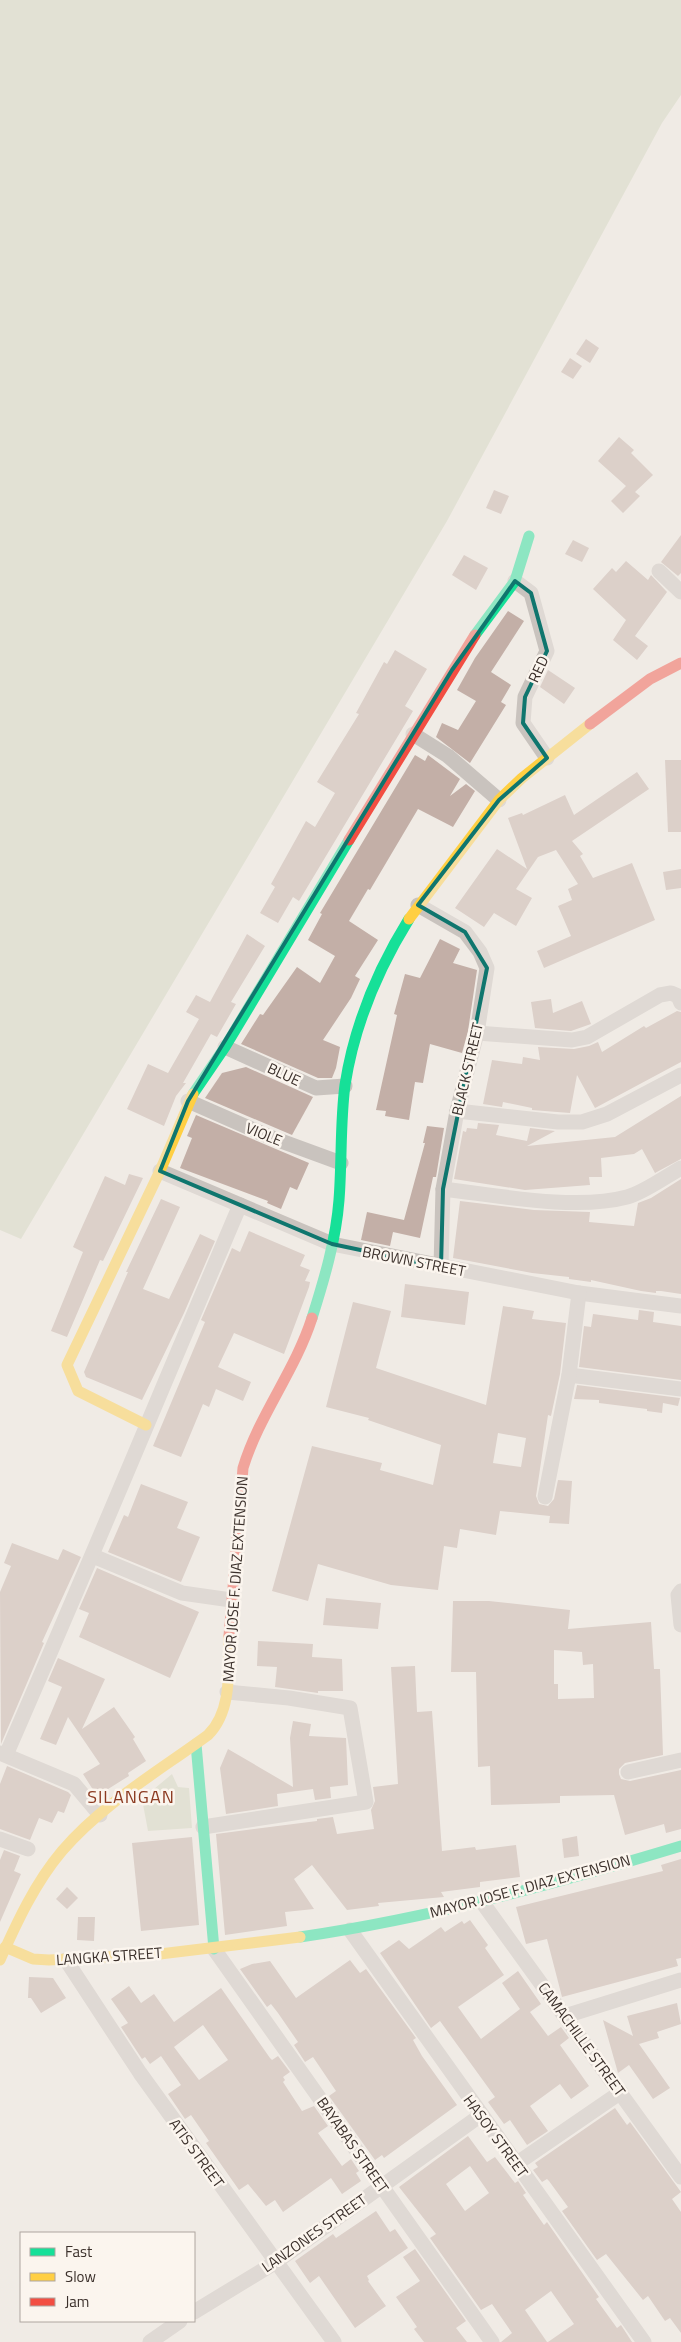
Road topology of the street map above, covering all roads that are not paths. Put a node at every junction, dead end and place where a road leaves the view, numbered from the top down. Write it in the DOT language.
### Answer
graph roads {
  1 [pos="529,536"];
  2 [pos="659,571"];
  3 [pos="515,580"];
  4 [pos="681,592"];
  5 [pos="681,663"];
  6 [pos="413,734"];
  7 [pos="547,758"];
  8 [pos="499,800"];
  9 [pos="418,905"];
  10 [pos="681,1003"];
  11 [pos="477,1033"];
  12 [pos="225,1047"];
  13 [pos="681,1075"];
  14 [pos="345,1086"];
  15 [pos="188,1102"];
  16 [pos="457,1111"];
  17 [pos="341,1163"];
  18 [pos="681,1168"];
  19 [pos="160,1171"];
  20 [pos="442,1189"];
  21 [pos="240,1205"];
  22 [pos="332,1244"];
  23 [pos="441,1267"];
  24 [pos="579,1292"];
  25 [pos="681,1306"];
  26 [pos="569,1375"];
  27 [pos="681,1389"];
  28 [pos="146,1425"];
  29 [pos="545,1497"];
  30 [pos="93,1556"];
  31 [pos="681,1591"];
  32 [pos="231,1600"];
  33 [pos="681,1625"];
  34 [pos="227,1692"];
  35 [pos="196,1744"];
  36 [pos="3,1754"];
  37 [pos="681,1760"];
  38 [pos="628,1772"];
  39 [pos="100,1815"];
  40 [pos="203,1827"];
  41 [pos="0,1839"];
  42 [pos="681,1846"];
  43 [pos="28,1849"];
  44 [pos="482,1902"];
  45 [pos="350,1930"];
  46 [pos="5,1948"];
  47 [pos="214,1948"];
  48 [pos="0,1960"];
  49 [pos="66,1960"];
  50 [pos="681,1980"];
  51 [pos="565,2016"];
  52 [pos="621,2092"];
  53 [pos="481,2115"];
  54 [pos="516,2164"];
  55 [pos="681,2177"];
  56 [pos="381,2186"];
  57 [pos="276,2262"];
  58 [pos="195,2311"];
  59 [pos="179,2322"];
  60 [pos="150,2342"];
  61 [pos="334,2342"];
  62 [pos="492,2342"];
  63 [pos="644,2342"];
  1 -- 3 [label="street"];
  2 -- 4 [label="street"];
  3 -- 6 [label="street"];
  3 -- 7 [label="street, RED"];
  5 -- 7 [label="street, MAYOR JOSE F. DIAZ EXTENSION"];
  6 -- 8 [label="street"];
  6 -- 12 [label="street"];
  7 -- 8 [label="street, MAYOR JOSE F. DIAZ EXTENSION"];
  8 -- 9 [label="street, MAYOR JOSE F. DIAZ EXTENSION"];
  9 -- 11 [label="street, BLACK STREET"];
  9 -- 14 [label="street, MAYOR JOSE F. DIAZ EXTENSION"];
  10 -- 11 [label="street"];
  11 -- 16 [label="street, BLACK STREET"];
  12 -- 14 [label="street, BLUE"];
  12 -- 15 [label="street"];
  13 -- 16 [label="street"];
  14 -- 17 [label="street, MAYOR JOSE F. DIAZ EXTENSION"];
  15 -- 17 [label="street, VIOLE"];
  15 -- 19 [label="street"];
  16 -- 20 [label="street, BLACK STREET"];
  17 -- 22 [label="street, MAYOR JOSE F. DIAZ EXTENSION"];
  18 -- 20 [label="street"];
  19 -- 21 [label="street, BROWN STREET"];
  19 -- 28 [label="street"];
  20 -- 23 [label="street, BLACK STREET"];
  21 -- 22 [label="street, BROWN STREET"];
  21 -- 28 [label="street"];
  22 -- 23 [label="street, BROWN STREET"];
  22 -- 32 [label="street, MAYOR JOSE F. DIAZ EXTENSION"];
  23 -- 24 [label="street, BROWN STREET"];
  24 -- 25 [label="street, BROWN STREET"];
  24 -- 26 [label="street"];
  26 -- 27 [label="street"];
  26 -- 29 [label="street"];
  28 -- 30 [label="street"];
  30 -- 32 [label="street"];
  30 -- 36 [label="street"];
  31 -- 33 [label="street"];
  32 -- 34 [label="street, MAYOR JOSE F. DIAZ EXTENSION"];
  34 -- 35 [label="street, MAYOR JOSE F. DIAZ EXTENSION"];
  34 -- 40 [label="street"];
  35 -- 39 [label="street, MAYOR JOSE F. DIAZ EXTENSION"];
  35 -- 40 [label="street"];
  36 -- 39 [label="street"];
  37 -- 38 [label="street"];
  39 -- 46 [label="street, MAYOR JOSE F. DIAZ EXTENSION"];
  40 -- 47 [label="street"];
  41 -- 43 [label="street"];
  42 -- 44 [label="street, MAYOR JOSE F. DIAZ EXTENSION"];
  44 -- 45 [label="street, MAYOR JOSE F. DIAZ EXTENSION"];
  44 -- 51 [label="street, CAMACHILLE STREET"];
  45 -- 47 [label="street, MAYOR JOSE F. DIAZ EXTENSION"];
  45 -- 53 [label="street, HASOY STREET"];
  46 -- 48 [label="street, MAYOR JOSE F. DIAZ EXTENSION"];
  46 -- 49 [label="street, LANGKA STREET"];
  47 -- 49 [label="street, LANGKA STREET"];
  47 -- 56 [label="street, BAYABAS STREET"];
  49 -- 57 [label="street, ATIS STREET"];
  50 -- 51 [label="street"];
  51 -- 52 [label="street, CAMACHILLE STREET"];
  52 -- 54 [label="street"];
  52 -- 55 [label="street, CAMACHILLE STREET"];
  53 -- 54 [label="street, HASOY STREET"];
  53 -- 56 [label="street, LANZONES STREET"];
  54 -- 63 [label="street, HASOY STREET"];
  56 -- 57 [label="street, LANZONES STREET"];
  56 -- 62 [label="street, BAYABAS STREET"];
  57 -- 58 [label="street, LANZONES STREET"];
  57 -- 61 [label="street, ATIS STREET"];
  59 -- 60 [label="street"];
}
